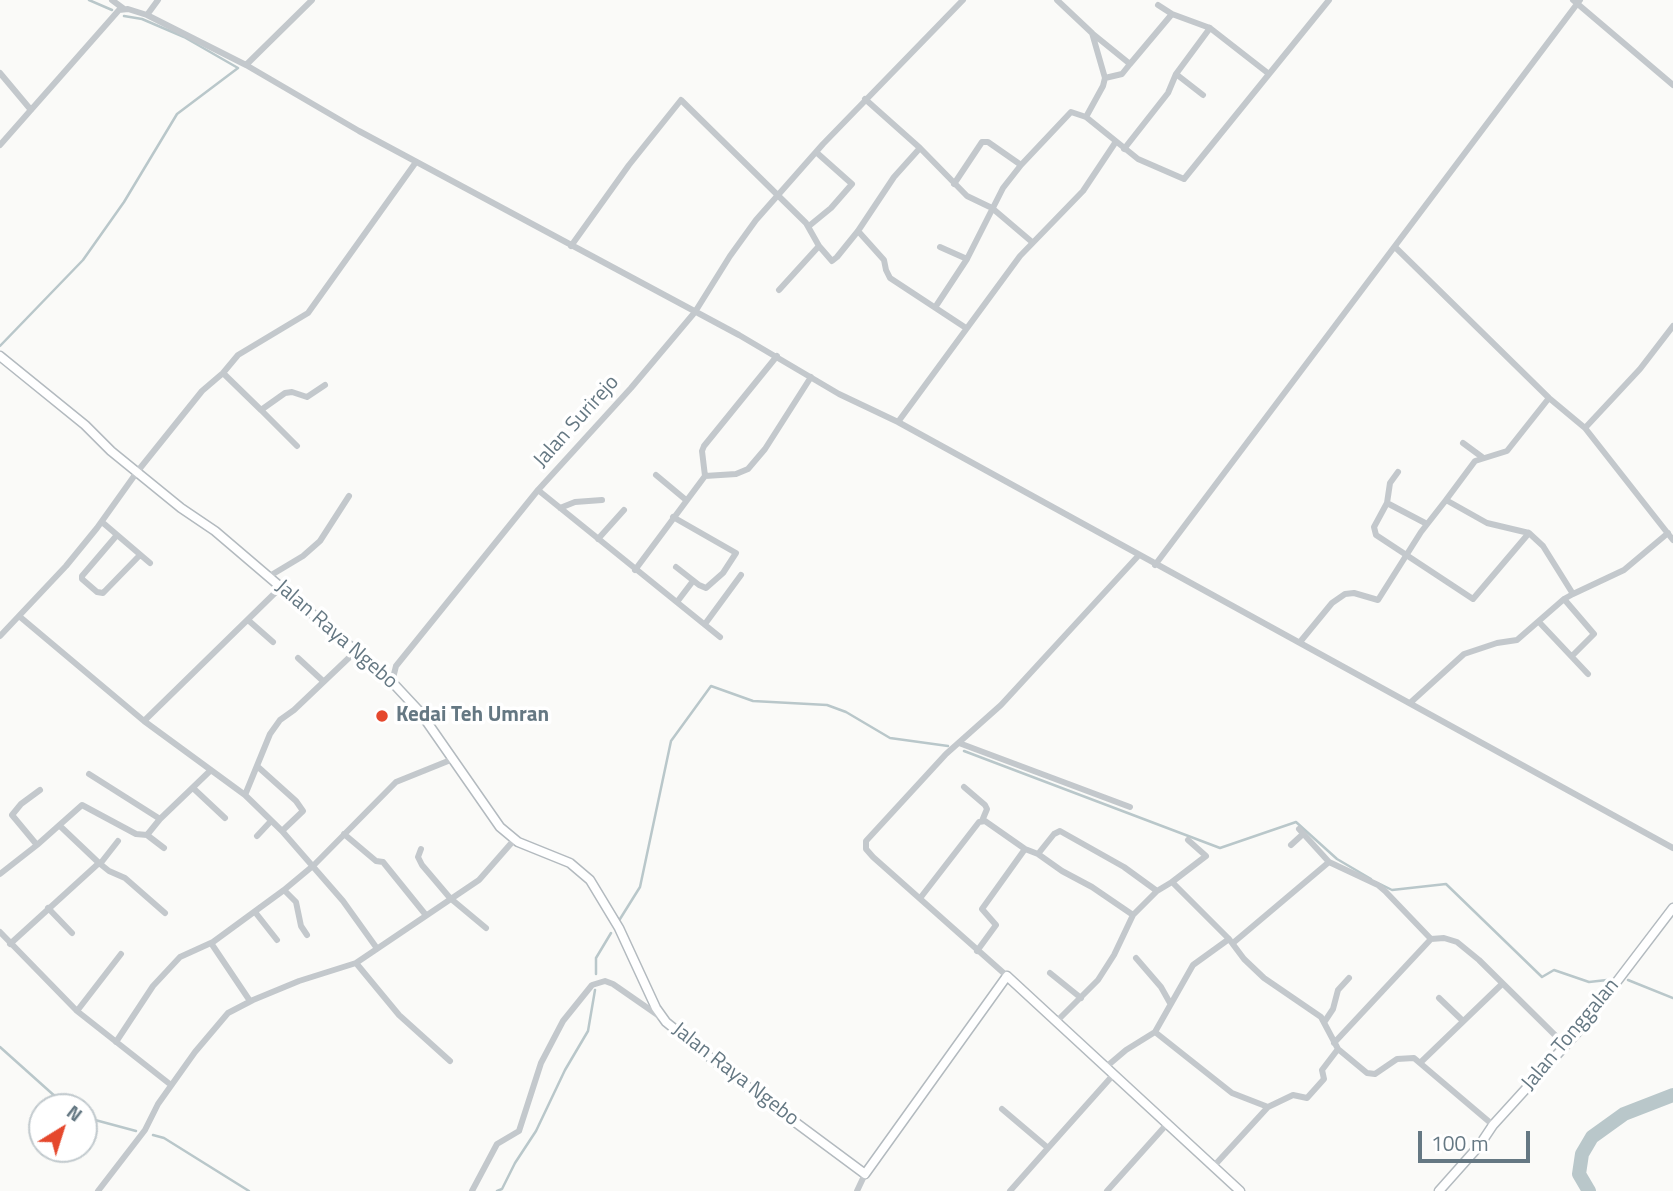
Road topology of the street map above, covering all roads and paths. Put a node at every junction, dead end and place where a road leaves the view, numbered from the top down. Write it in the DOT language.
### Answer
graph roads {
  1 [pos="112,0"];
  2 [pos="158,0"];
  3 [pos="312,0"];
  4 [pos="963,0"];
  5 [pos="1057,0"];
  6 [pos="1329,0"];
  7 [pos="1577,1"];
  8 [pos="1158,5"];
  9 [pos="124,9"];
  10 [pos="1172,13"];
  11 [pos="148,15"];
  12 [pos="1210,28"];
  13 [pos="1092,33"];
  14 [pos="1130,64"];
  15 [pos="246,65"];
  16 [pos="0,73"];
  17 [pos="1176,74"];
  18 [pos="1269,74"];
  19 [pos="1105,78"];
  20 [pos="1673,85"];
  21 [pos="1203,95"];
  22 [pos="865,99"];
  23 [pos="31,110"];
  24 [pos="1086,117"];
  25 [pos="1115,143"];
  26 [pos="0,145"];
  27 [pos="920,148"];
  28 [pos="1124,149"];
  29 [pos="816,152"];
  30 [pos="416,162"];
  31 [pos="1021,165"];
  32 [pos="954,184"];
  33 [pos="778,197"];
  34 [pos="992,208"];
  35 [pos="809,226"];
  36 [pos="858,232"];
  37 [pos="1032,242"];
  38 [pos="571,246"];
  39 [pos="819,246"];
  40 [pos="940,247"];
  41 [pos="1395,247"];
  42 [pos="968,259"];
  43 [pos="779,290"];
  44 [pos="936,306"];
  45 [pos="695,312"];
  46 [pos="1673,326"];
  47 [pos="967,328"];
  48 [pos="0,356"];
  49 [pos="777,356"];
  50 [pos="223,373"];
  51 [pos="811,377"];
  52 [pos="325,385"];
  53 [pos="1549,398"];
  54 [pos="261,410"];
  55 [pos="898,422"];
  56 [pos="1585,428"];
  57 [pos="1463,443"];
  58 [pos="298,446"];
  59 [pos="1482,457"];
  60 [pos="137,472"];
  61 [pos="1398,472"];
  62 [pos="656,475"];
  63 [pos="705,476"];
  64 [pos="538,490"];
  65 [pos="349,496"];
  66 [pos="602,500"];
  67 [pos="686,500"];
  68 [pos="1446,500"];
  69 [pos="1387,503"];
  70 [pos="560,508"];
  71 [pos="624,510"];
  72 [pos="673,517"];
  73 [pos="102,522"];
  74 [pos="1427,524"];
  75 [pos="1529,533"];
  76 [pos="1668,533"];
  77 [pos="117,535"];
  78 [pos="598,539"];
  79 [pos="1673,540"];
  80 [pos="140,555"];
  81 [pos="1139,555"];
  82 [pos="1406,555"];
  83 [pos="150,563"];
  84 [pos="1155,565"];
  85 [pos="676,567"];
  86 [pos="635,569"];
  87 [pos="741,575"];
  88 [pos="268,577"];
  89 [pos="693,581"];
  90 [pos="280,587"];
  91 [pos="1573,594"];
  92 [pos="1564,600"];
  93 [pos="677,602"];
  94 [pos="19,617"];
  95 [pos="248,620"];
  96 [pos="1539,622"];
  97 [pos="705,624"];
  98 [pos="0,636"];
  99 [pos="720,637"];
  100 [pos="273,642"];
  101 [pos="1300,642"];
  102 [pos="355,652"];
  103 [pos="1572,656"];
  104 [pos="298,658"];
  105 [pos="396,666"];
  106 [pos="378,671"];
  107 [pos="1588,674"];
  108 [pos="323,681"];
  109 [pos="392,682"];
  110 [pos="1410,703"];
  111 [pos="144,722"];
  112 [pos="959,743"];
  113 [pos="453,759"];
  114 [pos="257,766"];
  115 [pos="211,770"];
  116 [pos="89,774"];
  117 [pos="964,787"];
  118 [pos="193,788"];
  119 [pos="40,790"];
  120 [pos="245,795"];
  121 [pos="1130,807"];
  122 [pos="160,818"];
  123 [pos="225,818"];
  124 [pos="271,821"];
  125 [pos="982,821"];
  126 [pos="60,826"];
  127 [pos="282,831"];
  128 [pos="344,834"];
  129 [pos="147,835"];
  130 [pos="257,836"];
  131 [pos="514,840"];
  132 [pos="1188,840"];
  133 [pos="118,841"];
  134 [pos="37,845"];
  135 [pos="1291,845"];
  136 [pos="164,848"];
  137 [pos="1673,848"];
  138 [pos="421,849"];
  139 [pos="1026,849"];
  140 [pos="1038,854"];
  141 [pos="1328,862"];
  142 [pos="100,863"];
  143 [pos="314,865"];
  144 [pos="0,874"];
  145 [pos="1172,881"];
  146 [pos="284,890"];
  147 [pos="1157,891"];
  148 [pos="920,897"];
  149 [pos="450,898"];
  150 [pos="48,908"];
  151 [pos="1673,908"];
  152 [pos="255,912"];
  153 [pos="165,913"];
  154 [pos="425,914"];
  155 [pos="1133,915"];
  156 [pos="486,928"];
  157 [pos="0,932"];
  158 [pos="72,933"];
  159 [pos="307,935"];
  160 [pos="1431,939"];
  161 [pos="277,940"];
  162 [pos="1231,941"];
  163 [pos="211,943"];
  164 [pos="10,944"];
  165 [pos="376,947"];
  166 [pos="977,951"];
  167 [pos="121,954"];
  168 [pos="1136,958"];
  169 [pos="356,962"];
  170 [pos="1049,972"];
  171 [pos="1007,976"];
  172 [pos="1349,978"];
  173 [pos="1502,984"];
  174 [pos="1081,998"];
  175 [pos="1439,998"];
  176 [pos="250,1001"];
  177 [pos="1170,1003"];
  178 [pos="77,1011"];
  179 [pos="666,1021"];
  180 [pos="1325,1021"];
  181 [pos="1463,1021"];
  182 [pos="1056,1022"];
  183 [pos="1155,1032"];
  184 [pos="116,1042"];
  185 [pos="1565,1045"];
  186 [pos="1336,1046"];
  187 [pos="450,1061"];
  188 [pos="1421,1062"];
  189 [pos="1106,1067"];
  190 [pos="1114,1074"];
  191 [pos="171,1085"];
  192 [pos="1268,1107"];
  193 [pos="1002,1109"];
  194 [pos="1167,1124"];
  195 [pos="1493,1125"];
  196 [pos="1048,1148"];
  197 [pos="1213,1167"];
  198 [pos="865,1174"];
  199 [pos="98,1191"];
  200 [pos="472,1191"];
  201 [pos="857,1191"];
  202 [pos="1010,1191"];
  203 [pos="1107,1191"];
  204 [pos="1240,1191"];
  205 [pos="1439,1191"];
  1 -- 9 [label="street"];
  2 -- 11 [label="street"];
  3 -- 15 [label="street"];
  4 -- 22 [label="street, Jalan Surirejo"];
  5 -- 13 [label="street"];
  6 -- 18 [label="street"];
  7 -- 20 [label="street"];
  7 -- 41 [label="street"];
  8 -- 10 [label="street"];
  9 -- 11 [label="street"];
  9 -- 23 [label="street"];
  10 -- 12 [label="street"];
  10 -- 14 [label="street"];
  11 -- 15 [label="street"];
  12 -- 17 [label="street"];
  12 -- 18 [label="street"];
  13 -- 14 [label="street"];
  13 -- 19 [label="street"];
  14 -- 19 [label="street"];
  15 -- 30 [label="street"];
  16 -- 23 [label="street"];
  17 -- 21 [label="street"];
  17 -- 28 [label="street"];
  18 -- 28 [label="street"];
  19 -- 24 [label="street"];
  22 -- 27 [label="street"];
  22 -- 29 [label="street, Jalan Surirejo"];
  23 -- 26 [label="street"];
  24 -- 25 [label="street"];
  24 -- 31 [label="street"];
  25 -- 28 [label="street"];
  25 -- 37 [label="street"];
  27 -- 32 [label="street"];
  27 -- 36 [label="street"];
  29 -- 33 [label="street, Jalan Surirejo"];
  29 -- 35 [label="street"];
  30 -- 38 [label="street"];
  30 -- 50 [label="street"];
  31 -- 32 [label="street"];
  31 -- 34 [label="street"];
  32 -- 34 [label="street"];
  33 -- 35 [label="street"];
  33 -- 38 [label="street"];
  33 -- 45 [label="street, Jalan Surirejo"];
  34 -- 37 [label="street"];
  34 -- 42 [label="street"];
  35 -- 39 [label="street"];
  36 -- 39 [label="street"];
  36 -- 44 [label="street"];
  37 -- 47 [label="street"];
  38 -- 45 [label="street"];
  39 -- 43 [label="street"];
  40 -- 42 [label="street"];
  41 -- 53 [label="street"];
  41 -- 84 [label="street"];
  42 -- 44 [label="street"];
  44 -- 47 [label="street"];
  45 -- 49 [label="street"];
  45 -- 64 [label="street, Jalan Surirejo"];
  46 -- 56 [label="street"];
  47 -- 55 [label="street"];
  48 -- 60 [label="street, Jalan Raya Ngebo"];
  49 -- 51 [label="street"];
  49 -- 63 [label="street"];
  50 -- 54 [label="street"];
  50 -- 60 [label="street"];
  51 -- 55 [label="street"];
  51 -- 63 [label="street"];
  52 -- 54 [label="street"];
  53 -- 56 [label="street"];
  53 -- 59 [label="street"];
  54 -- 58 [label="street"];
  55 -- 81 [label="street"];
  56 -- 76 [label="street"];
  57 -- 59 [label="street"];
  59 -- 68 [label="street"];
  60 -- 73 [label="street"];
  60 -- 88 [label="street, Jalan Raya Ngebo"];
  61 -- 69 [label="street"];
  62 -- 67 [label="street"];
  63 -- 67 [label="street"];
  64 -- 70 [label="street"];
  64 -- 105 [label="street, Jalan Surirejo"];
  65 -- 88 [label="street"];
  66 -- 70 [label="street"];
  67 -- 72 [label="street"];
  68 -- 74 [label="street"];
  68 -- 75 [label="street"];
  69 -- 74 [label="street"];
  69 -- 82 [label="street"];
  70 -- 78 [label="street"];
  71 -- 78 [label="street"];
  72 -- 86 [label="street"];
  72 -- 89 [label="street"];
  73 -- 77 [label="street"];
  73 -- 94 [label="street"];
  74 -- 82 [label="street"];
  75 -- 82 [label="street"];
  75 -- 91 [label="street"];
  76 -- 79 [label="street"];
  76 -- 91 [label="street"];
  77 -- 80 [label="street"];
  77 -- 80 [label="street"];
  78 -- 86 [label="street"];
  80 -- 83 [label="street"];
  81 -- 84 [label="street"];
  81 -- 112 [label="street"];
  82 -- 101 [label="street"];
  84 -- 101 [label="street"];
  85 -- 89 [label="street"];
  86 -- 93 [label="street"];
  87 -- 97 [label="street"];
  88 -- 90 [label="street, Jalan Raya Ngebo"];
  89 -- 93 [label="street"];
  90 -- 95 [label="street"];
  90 -- 102 [label="street, Jalan Raya Ngebo"];
  91 -- 92 [label="street"];
  92 -- 96 [label="street"];
  92 -- 103 [label="street"];
  93 -- 97 [label="street"];
  94 -- 98 [label="street"];
  94 -- 111 [label="street"];
  95 -- 100 [label="street"];
  95 -- 111 [label="street"];
  96 -- 103 [label="street"];
  96 -- 110 [label="street"];
  97 -- 99 [label="street"];
  101 -- 110 [label="street"];
  102 -- 106 [label="street, Jalan Raya Ngebo"];
  102 -- 108 [label="street"];
  103 -- 107 [label="street"];
  104 -- 108 [label="street"];
  105 -- 106 [label="street"];
  105 -- 109 [label="street, Jalan Surirejo"];
  106 -- 109 [label="street, Jalan Raya Ngebo"];
  108 -- 114 [label="street"];
  109 -- 113 [label="street, Jalan Raya Ngebo"];
  110 -- 137 [label="street"];
  111 -- 115 [label="street"];
  112 -- 121 [label="street"];
  112 -- 148 [label="street"];
  113 -- 128 [label="street"];
  113 -- 131 [label="street, Jalan Raya Ngebo"];
  114 -- 120 [label="street"];
  114 -- 127 [label="street"];
  115 -- 118 [label="street"];
  115 -- 120 [label="street"];
  116 -- 122 [label="street"];
  117 -- 125 [label="street"];
  118 -- 122 [label="street"];
  118 -- 123 [label="street"];
  119 -- 134 [label="street"];
  120 -- 124 [label="street"];
  122 -- 129 [label="street"];
  124 -- 127 [label="street"];
  124 -- 130 [label="street"];
  125 -- 139 [label="street"];
  125 -- 148 [label="street"];
  126 -- 129 [label="street"];
  126 -- 134 [label="street"];
  126 -- 142 [label="street"];
  127 -- 143 [label="street"];
  128 -- 143 [label="street"];
  128 -- 154 [label="street"];
  129 -- 136 [label="street"];
  131 -- 149 [label="street"];
  131 -- 179 [label="street, Jalan Raya Ngebo"];
  132 -- 145 [label="street"];
  133 -- 142 [label="street"];
  134 -- 144 [label="street"];
  135 -- 141 [label="street"];
  138 -- 149 [label="street"];
  139 -- 140 [label="street"];
  139 -- 166 [label="street"];
  140 -- 147 [label="street"];
  140 -- 155 [label="street"];
  141 -- 160 [label="street"];
  141 -- 162 [label="street"];
  142 -- 150 [label="street"];
  142 -- 153 [label="street"];
  143 -- 146 [label="street"];
  143 -- 165 [label="street"];
  145 -- 147 [label="street"];
  145 -- 162 [label="street"];
  146 -- 152 [label="street"];
  146 -- 159 [label="street"];
  147 -- 155 [label="street"];
  148 -- 166 [label="street"];
  149 -- 154 [label="street"];
  149 -- 156 [label="street"];
  150 -- 158 [label="street"];
  150 -- 164 [label="street"];
  151 -- 185 [label="street, Jalan Tonggalan"];
  152 -- 161 [label="street"];
  152 -- 163 [label="street"];
  154 -- 165 [label="street"];
  155 -- 174 [label="street"];
  157 -- 164 [label="street"];
  160 -- 173 [label="street"];
  160 -- 186 [label="street"];
  162 -- 177 [label="street"];
  162 -- 180 [label="street"];
  163 -- 176 [label="street"];
  163 -- 184 [label="street"];
  164 -- 178 [label="street"];
  165 -- 169 [label="street"];
  166 -- 171 [label="street"];
  167 -- 178 [label="street"];
  168 -- 177 [label="street"];
  169 -- 176 [label="street"];
  169 -- 187 [label="street"];
  170 -- 174 [label="street"];
  171 -- 182 [label="street"];
  171 -- 198 [label="street"];
  172 -- 180 [label="street"];
  173 -- 181 [label="street"];
  173 -- 185 [label="street"];
  174 -- 182 [label="street"];
  175 -- 181 [label="street"];
  176 -- 191 [label="street"];
  177 -- 183 [label="street"];
  178 -- 184 [label="street"];
  179 -- 198 [label="street, Jalan Raya Ngebo"];
  179 -- 200 [label="street"];
  180 -- 186 [label="street"];
  181 -- 188 [label="street"];
  182 -- 189 [label="street"];
  183 -- 189 [label="street"];
  183 -- 192 [label="street"];
  184 -- 191 [label="street"];
  185 -- 195 [label="street, Jalan Tonggalan"];
  186 -- 188 [label="street"];
  186 -- 192 [label="street"];
  188 -- 195 [label="street"];
  189 -- 190 [label="street"];
  190 -- 194 [label="street"];
  190 -- 196 [label="street"];
  191 -- 199 [label="street"];
  192 -- 197 [label="street"];
  193 -- 196 [label="street"];
  194 -- 197 [label="street"];
  194 -- 203 [label="street"];
  195 -- 205 [label="street, Jalan Tonggalan"];
  196 -- 202 [label="street"];
  197 -- 204 [label="street"];
  198 -- 201 [label="street"];
}
